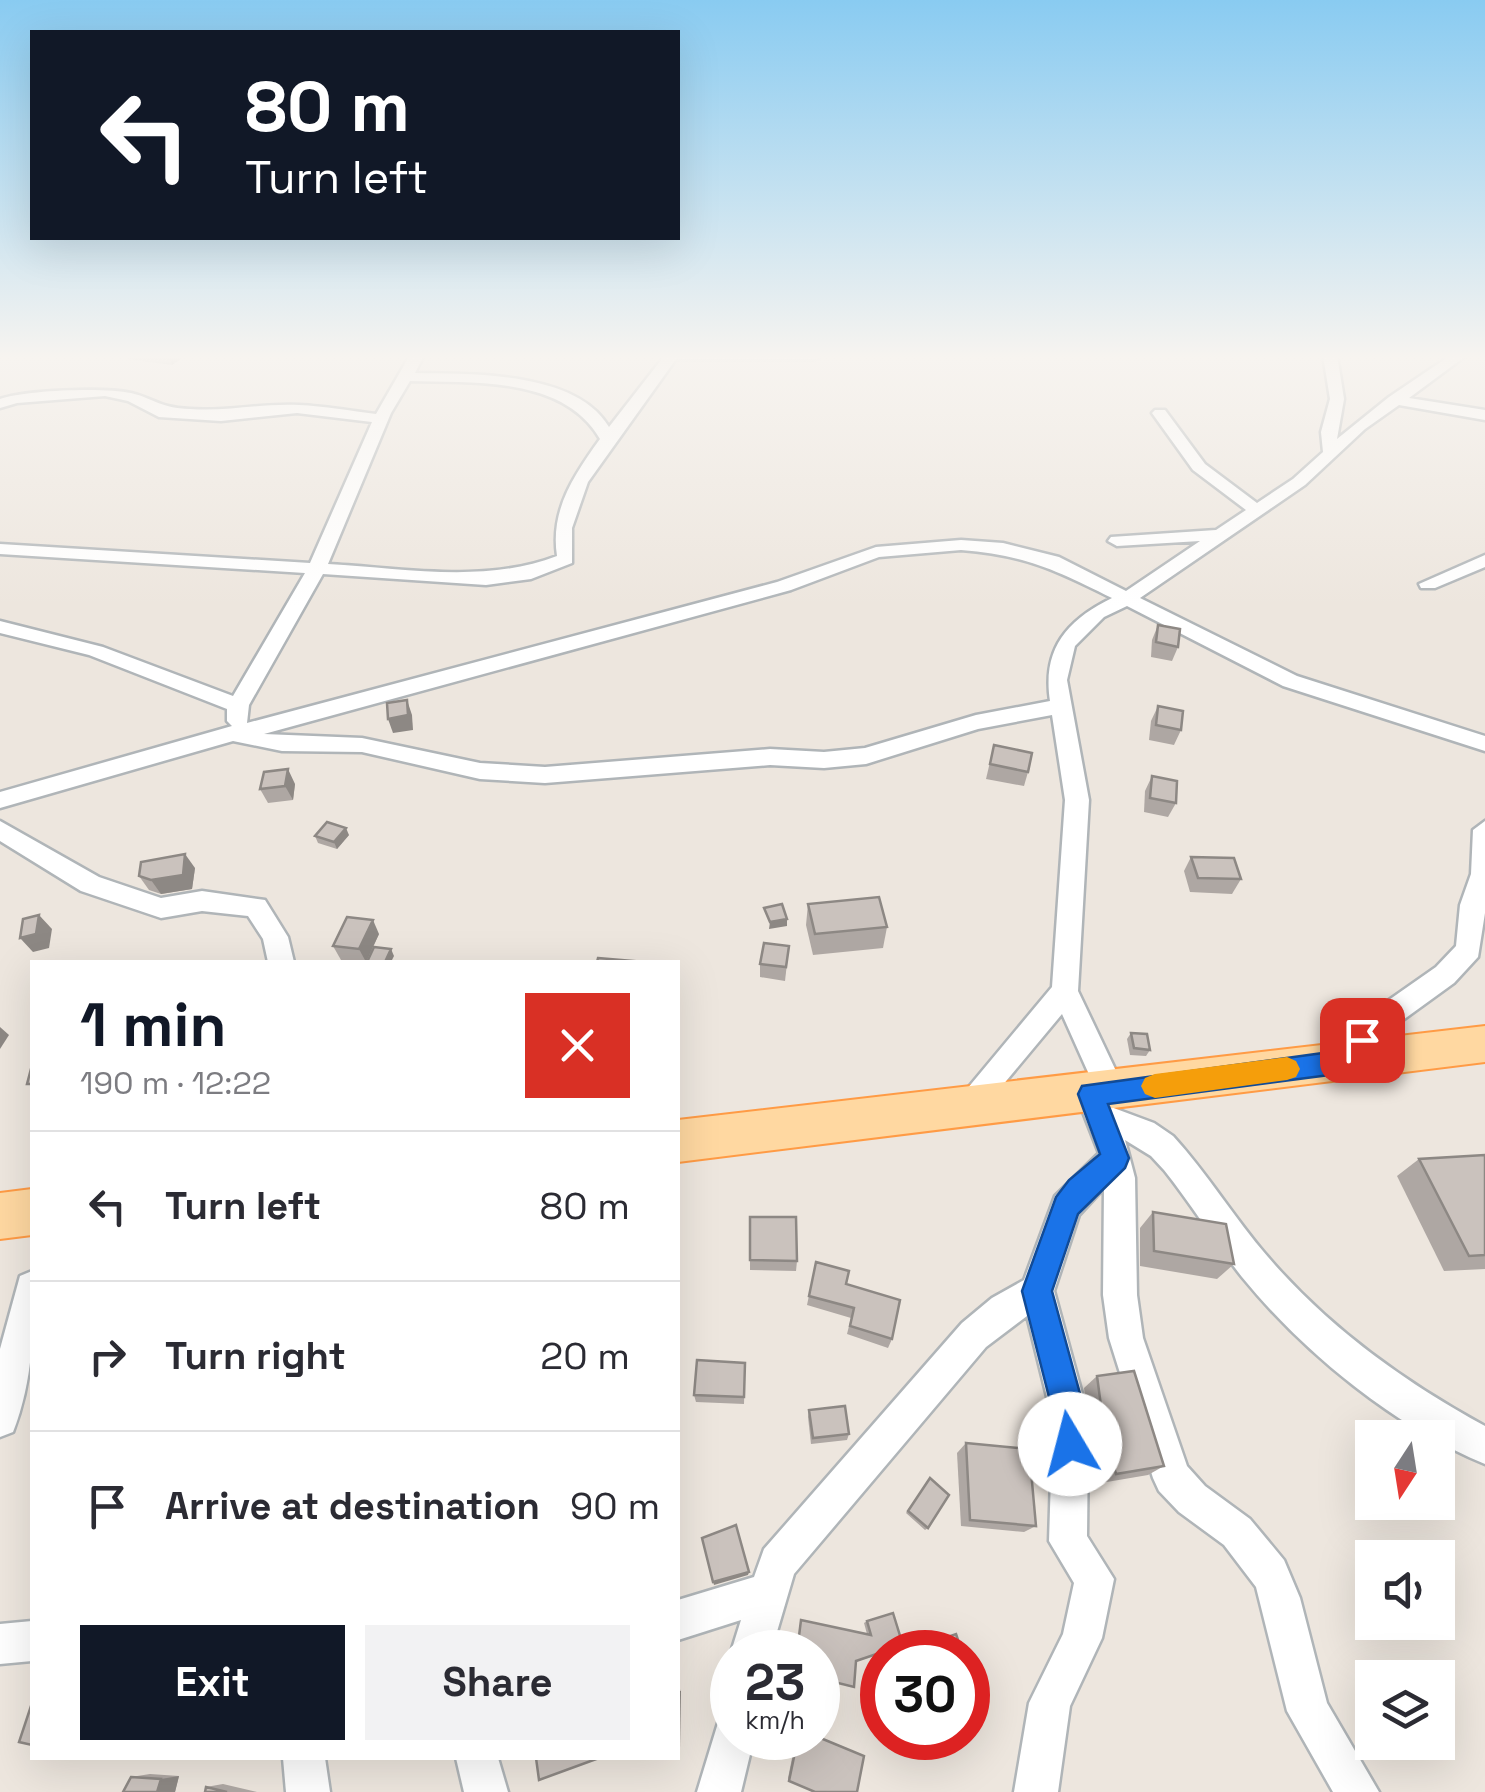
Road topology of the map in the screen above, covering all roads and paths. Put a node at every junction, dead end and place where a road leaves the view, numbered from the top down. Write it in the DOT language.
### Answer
graph roads {
  1 [pos="374,439"];
  2 [pos="1179,439"];
  3 [pos="1329,439"];
  4 [pos="1346,439"];
  5 [pos="609,440"];
  6 [pos="1330,451"];
  7 [pos="1256,510"];
  8 [pos="1223,532"];
  9 [pos="1117,540"];
  10 [pos="0,549"];
  11 [pos="1485,560"];
  12 [pos="317,571"];
  13 [pos="1428,584"];
  14 [pos="1126,599"];
  15 [pos="0,627"];
  16 [pos="238,705"];
  17 [pos="1062,706"];
  18 [pos="235,731"];
  19 [pos="1485,744"];
  20 [pos="0,800"];
  21 [pos="0,830"];
  22 [pos="1485,830"];
  23 [pos="281,960"];
  24 [pos="1065,991"];
  25 [pos="1485,1044"];
  26 [pos="1337,1063"];
  27 [pos="1101,1101"];
  28 [pos="966,1107"];
  29 [pos="680,1142"];
  30 [pos="1115,1158"];
  31 [pos="30,1212"];
  32 [pos="0,1216"];
  33 [pos="1037,1291"];
  34 [pos="30,1296"];
  35 [pos="0,1419"];
  36 [pos="1485,1446"];
  37 [pos="768,1592"];
  38 [pos="680,1619"];
  39 [pos="757,1630"];
  40 [pos="30,1640"];
  41 [pos="0,1644"];
  42 [pos="304,1760"];
  43 [pos="478,1760"];
  44 [pos="727,1760"];
  45 [pos="308,1792"];
  46 [pos="486,1792"];
  47 [pos="719,1792"];
  48 [pos="1036,1792"];
  49 [pos="1357,1792"];
  1 -- 12 [label="street"];
  2 -- 7 [label="street"];
  3 -- 6 [label="street"];
  4 -- 6 [label="street"];
  5 -- 12 [label="street"];
  6 -- 7 [label="street"];
  7 -- 8 [label="street"];
  8 -- 9 [label="street"];
  8 -- 14 [label="street"];
  10 -- 12 [label="street"];
  11 -- 13 [label="street"];
  12 -- 16 [label="street"];
  14 -- 17 [label="street"];
  14 -- 18 [label="street"];
  14 -- 19 [label="street"];
  15 -- 16 [label="street"];
  16 -- 18 [label="street"];
  17 -- 18 [label="street"];
  17 -- 24 [label="street"];
  18 -- 20 [label="street"];
  21 -- 23 [label="street"];
  22 -- 26 [label="street"];
  24 -- 27 [label="street"];
  24 -- 28 [label="street"];
  25 -- 26 [label="main road"];
  26 -- 27 [label="main road"];
  27 -- 28 [label="main road"];
  27 -- 30 [label="street"];
  27 -- 36 [label="street"];
  28 -- 29 [label="main road"];
  30 -- 33 [label="street"];
  30 -- 49 [label="street"];
  31 -- 32 [label="main road"];
  33 -- 37 [label="street"];
  33 -- 48 [label="street"];
  34 -- 35 [label="street"];
  37 -- 38 [label="street"];
  37 -- 39 [label="street"];
  40 -- 41 [label="street"];
  42 -- 45 [label="street"];
  43 -- 46 [label="street"];
  44 -- 47 [label="street"];
}
